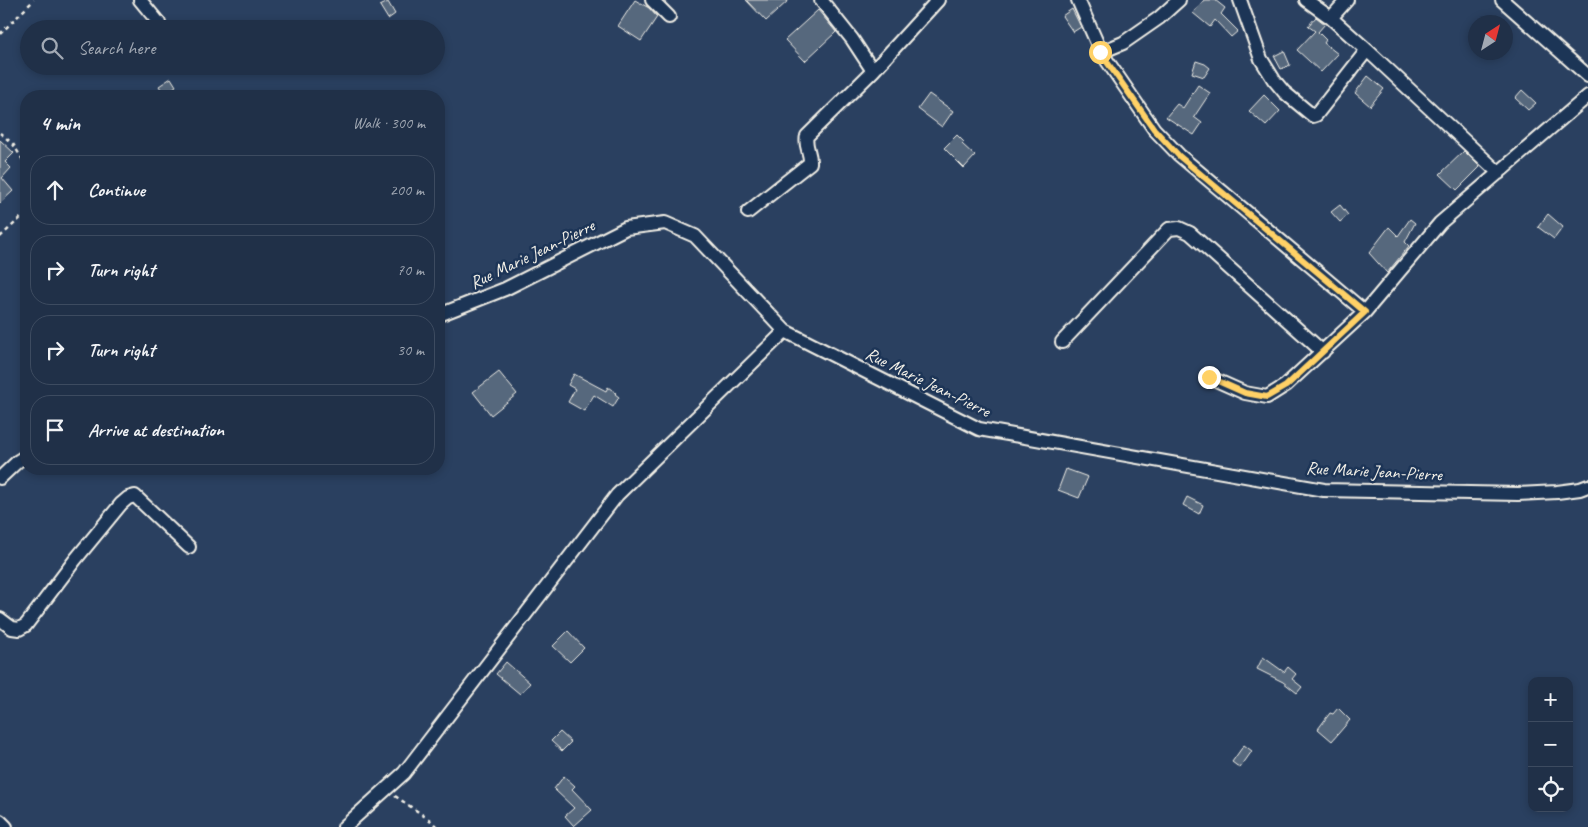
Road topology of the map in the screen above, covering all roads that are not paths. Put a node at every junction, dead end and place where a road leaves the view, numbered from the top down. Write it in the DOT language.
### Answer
graph roads {
  1 [pos="140,0"];
  2 [pos="652,0"];
  3 [pos="821,0"];
  4 [pos="938,0"];
  5 [pos="1078,0"];
  6 [pos="1179,0"];
  7 [pos="1240,0"];
  8 [pos="1306,0"];
  9 [pos="1347,0"];
  10 [pos="1502,0"];
  11 [pos="669,17"];
  12 [pos="1331,18"];
  13 [pos="157,20"];
  14 [pos="1367,50"];
  15 [pos="1100,52"];
  16 [pos="873,71"];
  17 [pos="1588,76"];
  18 [pos="1588,96"];
  19 [pos="1499,173"];
  20 [pos="748,212"];
  21 [pos="1365,312"];
  22 [pos="445,313"];
  23 [pos="785,331"];
  24 [pos="1062,342"];
  25 [pos="1323,352"];
  26 [pos="1209,377"];
  27 [pos="20,460"];
  28 [pos="0,478"];
  29 [pos="1588,486"];
  30 [pos="190,547"];
  31 [pos="0,619"];
  32 [pos="0,821"];
  33 [pos="6,827"];
  34 [pos="344,827"];
  1 -- 13 [label="street"];
  2 -- 11 [label="street"];
  3 -- 16 [label="street"];
  4 -- 16 [label="street"];
  5 -- 15 [label="street"];
  6 -- 15 [label="street"];
  7 -- 14 [label="street"];
  8 -- 12 [label="street"];
  9 -- 12 [label="street"];
  10 -- 17 [label="street"];
  12 -- 14 [label="street"];
  14 -- 19 [label="street"];
  15 -- 21 [label="street"];
  16 -- 20 [label="street"];
  18 -- 19 [label="street"];
  19 -- 21 [label="street"];
  21 -- 25 [label="street"];
  22 -- 23 [label="street, Rue Marie Jean-Pierre"];
  23 -- 29 [label="street, Rue Marie Jean-Pierre"];
  23 -- 34 [label="street"];
  24 -- 25 [label="street"];
  25 -- 26 [label="street"];
  27 -- 28 [label="street"];
  30 -- 31 [label="street"];
  32 -- 33 [label="street"];
}
